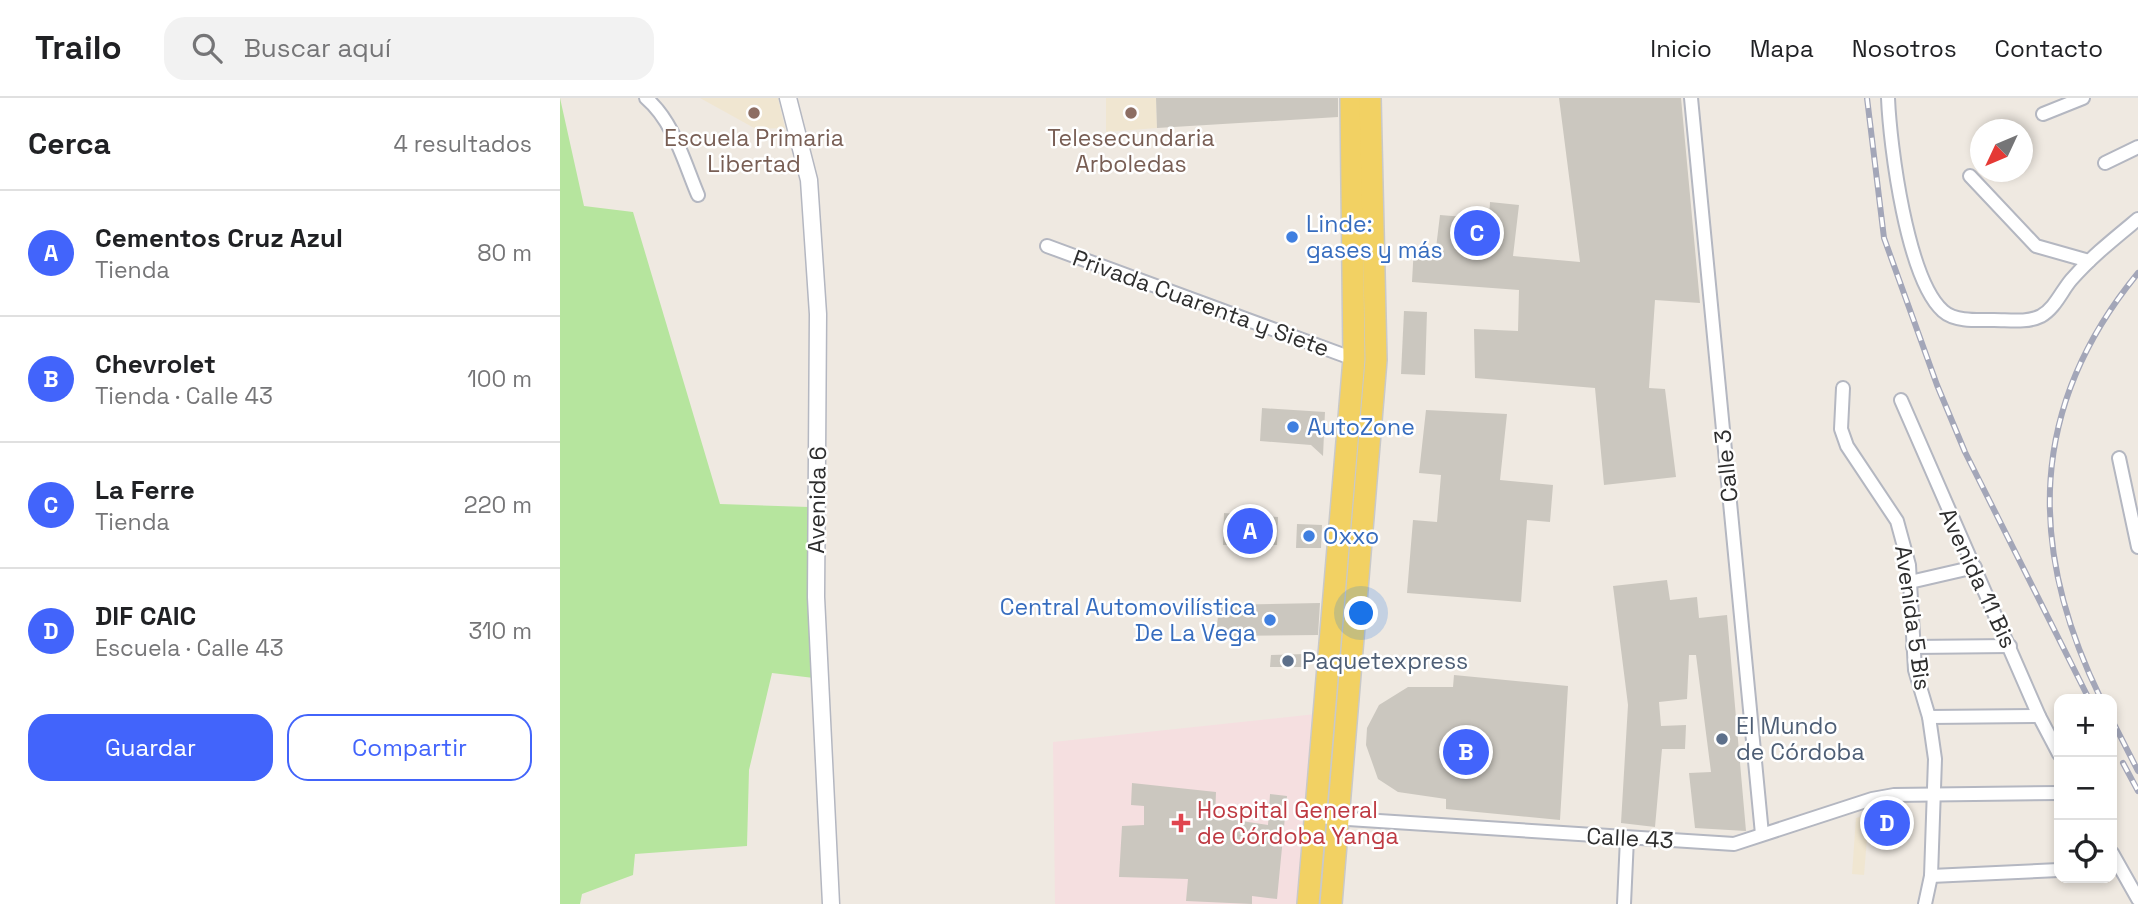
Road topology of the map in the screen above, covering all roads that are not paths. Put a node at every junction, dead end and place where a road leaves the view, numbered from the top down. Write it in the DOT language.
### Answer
graph roads {
  1 [pos="646,98"];
  2 [pos="788,98"];
  3 [pos="1350,98"];
  4 [pos="1370,98"];
  5 [pos="1691,98"];
  6 [pos="1888,98"];
  7 [pos="2083,98"];
  8 [pos="2043,114"];
  9 [pos="2138,147"];
  10 [pos="2105,163"];
  11 [pos="1976,182"];
  12 [pos="698,195"];
  13 [pos="2138,219"];
  14 [pos="1047,246"];
  15 [pos="2089,261"];
  16 [pos="1354,359"];
  17 [pos="1376,360"];
  18 [pos="1843,388"];
  19 [pos="1901,400"];
  20 [pos="2119,458"];
  21 [pos="2138,547"];
  22 [pos="1975,567"];
  23 [pos="1910,582"];
  24 [pos="2010,646"];
  25 [pos="1913,647"];
  26 [pos="2039,716"];
  27 [pos="1929,718"];
  28 [pos="2054,744"];
  29 [pos="1936,793"];
  30 [pos="2054,793"];
  31 [pos="1317,817"];
  32 [pos="1339,818"];
  33 [pos="1762,834"];
  34 [pos="1627,838"];
  35 [pos="2117,869"];
  36 [pos="2054,870"];
  37 [pos="1931,876"];
  38 [pos="2138,899"];
  39 [pos="831,904"];
  40 [pos="1308,904"];
  41 [pos="1331,904"];
  42 [pos="1624,904"];
  43 [pos="1925,904"];
  1 -- 12 [label="street"];
  2 -- 39 [label="street, Avenida 6"];
  3 -- 16 [label="main road"];
  4 -- 17 [label="main road"];
  5 -- 33 [label="street, Calle 3"];
  6 -- 15 [label="street"];
  7 -- 8 [label="street"];
  9 -- 10 [label="street"];
  11 -- 15 [label="street"];
  13 -- 15 [label="street"];
  14 -- 16 [label="street, Privada Cuarenta y Siete"];
  16 -- 17 [label="main road"];
  16 -- 31 [label="main road"];
  17 -- 32 [label="main road"];
  18 -- 23 [label="street, Avenida 5 Bis"];
  19 -- 22 [label="street, Avenida 11 Bis"];
  20 -- 21 [label="street"];
  22 -- 23 [label="street"];
  22 -- 24 [label="street, Avenida 11 Bis"];
  23 -- 25 [label="street, Avenida 5 Bis"];
  24 -- 25 [label="street"];
  24 -- 26 [label="street, Avenida 11 Bis"];
  25 -- 27 [label="street, Avenida 5 Bis"];
  26 -- 27 [label="street"];
  26 -- 28 [label="street, Avenida 11 Bis"];
  27 -- 29 [label="street, Avenida 5 Bis"];
  29 -- 30 [label="street, Calle 43"];
  29 -- 33 [label="street, Calle 43"];
  29 -- 37 [label="street, Avenida 5 Bis"];
  31 -- 32 [label="street, Calle 43"];
  31 -- 40 [label="main road"];
  32 -- 34 [label="street, Calle 43"];
  32 -- 41 [label="main road"];
  33 -- 34 [label="street, Calle 43"];
  34 -- 42 [label="street"];
  35 -- 38 [label="street"];
  36 -- 37 [label="street"];
  37 -- 43 [label="street, Avenida 5 Bis"];
}
